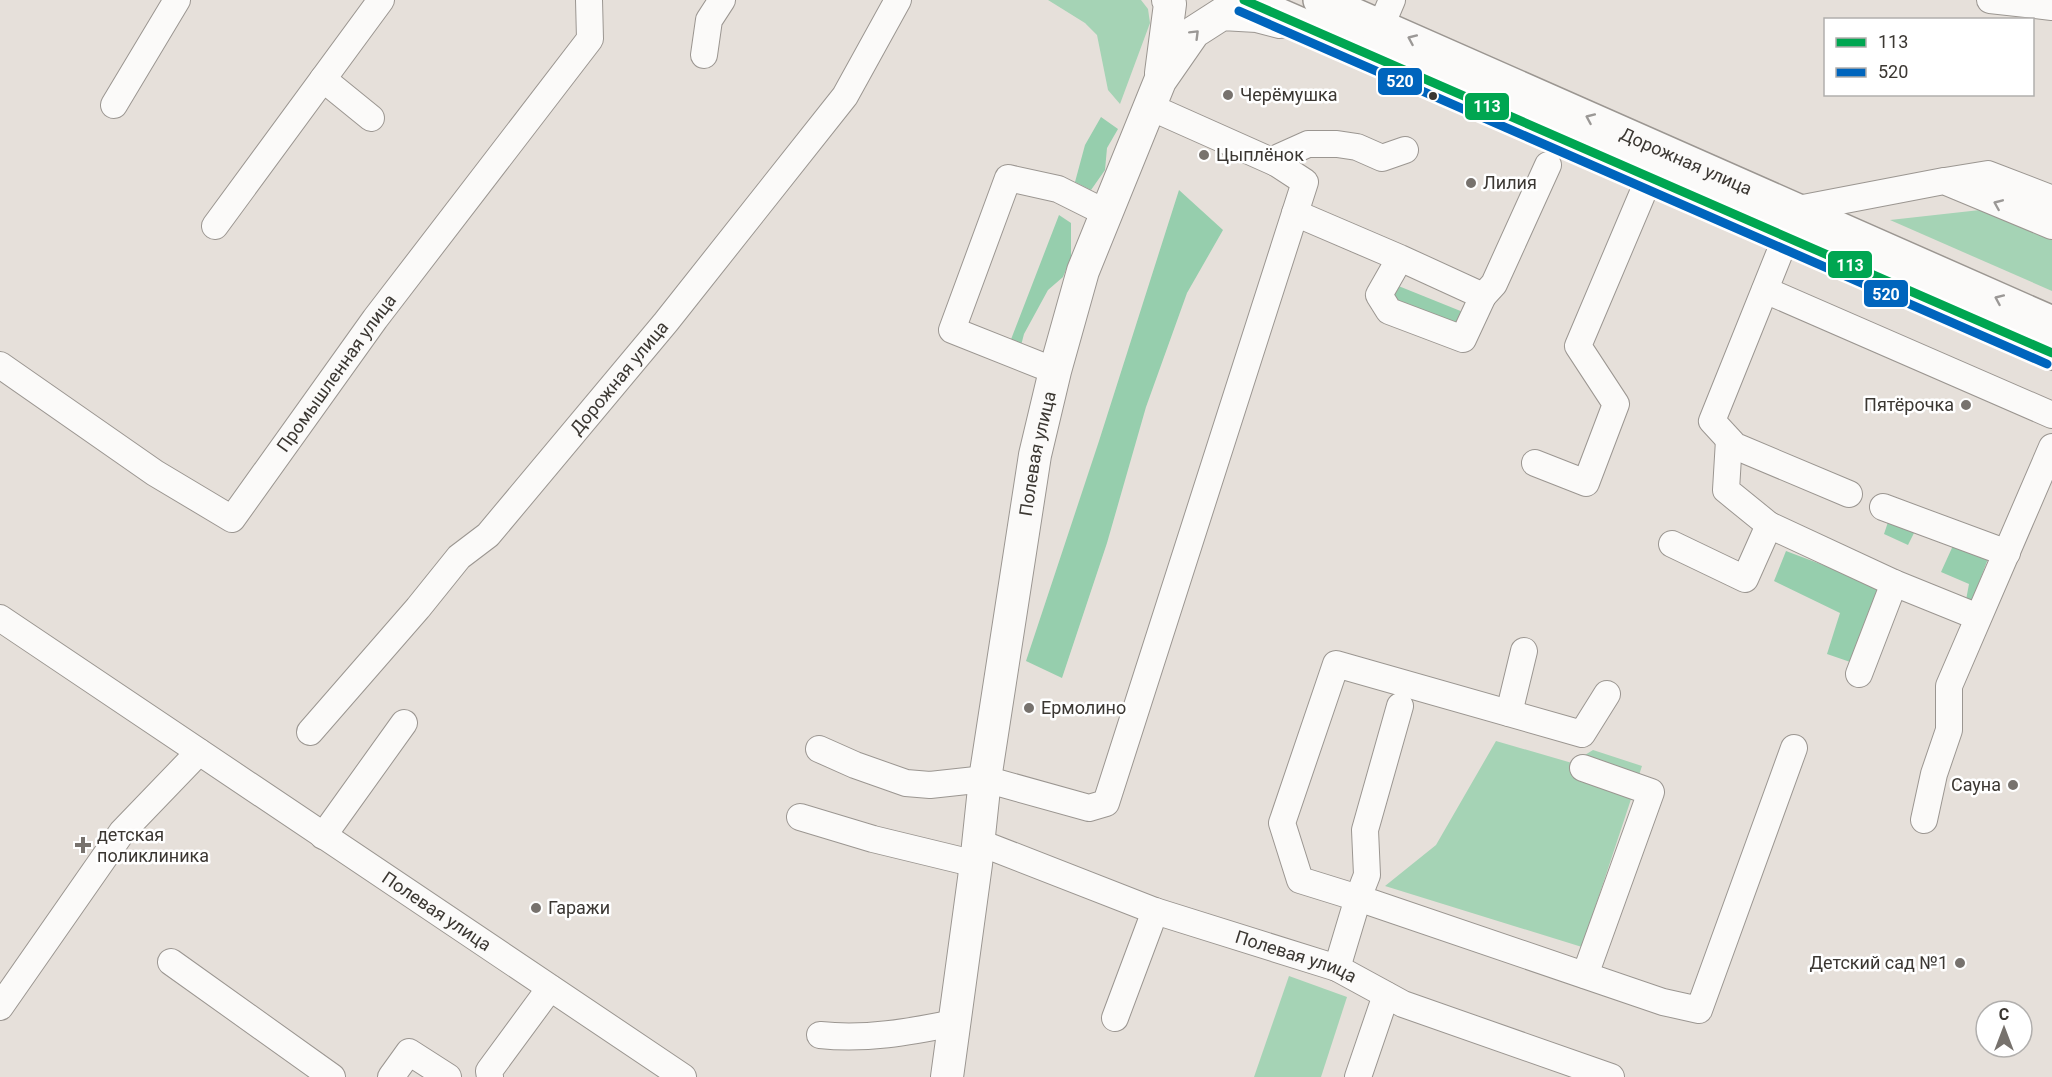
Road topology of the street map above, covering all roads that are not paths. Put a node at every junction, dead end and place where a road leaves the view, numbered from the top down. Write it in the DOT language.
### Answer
graph roads {
  1 [pos="177,0"];
  2 [pos="381,0"];
  3 [pos="589,0"];
  4 [pos="722,0"];
  5 [pos="898,0"];
  6 [pos="1168,0"];
  7 [pos="1244,0"];
  8 [pos="1990,0"];
  9 [pos="2052,7"];
  10 [pos="1387,13"];
  11 [pos="1316,15"];
  12 [pos="704,55"];
  13 [pos="323,79"];
  14 [pos="1154,94"];
  15 [pos="114,105"];
  16 [pos="371,118"];
  17 [pos="1406,150"];
  18 [pos="1276,163"];
  19 [pos="1548,165"];
  20 [pos="1650,176"];
  21 [pos="1944,181"];
  22 [pos="2052,202"];
  23 [pos="1106,213"];
  24 [pos="1295,213"];
  25 [pos="1792,223"];
  26 [pos="215,226"];
  27 [pos="2052,226"];
  28 [pos="1400,258"];
  29 [pos="1765,290"];
  30 [pos="1483,296"];
  31 [pos="2052,323"];
  32 [pos="2052,353"];
  33 [pos="0,364"];
  34 [pos="1055,371"];
  35 [pos="2052,415"];
  36 [pos="1729,440"];
  37 [pos="2052,447"];
  38 [pos="1535,462"];
  39 [pos="1849,494"];
  40 [pos="1883,507"];
  41 [pos="1768,525"];
  42 [pos="1672,544"];
  43 [pos="2007,553"];
  44 [pos="1894,583"];
  45 [pos="1978,617"];
  46 [pos="0,618"];
  47 [pos="1524,651"];
  48 [pos="1859,674"];
  49 [pos="1607,694"];
  50 [pos="1400,706"];
  51 [pos="1509,713"];
  52 [pos="404,723"];
  53 [pos="310,732"];
  54 [pos="1794,748"];
  55 [pos="819,749"];
  56 [pos="199,752"];
  57 [pos="1582,768"];
  58 [pos="985,779"];
  59 [pos="800,817"];
  60 [pos="1924,820"];
  61 [pos="323,836"];
  62 [pos="977,853"];
  63 [pos="1358,898"];
  64 [pos="1155,911"];
  65 [pos="171,962"];
  66 [pos="1337,968"];
  67 [pos="1585,975"];
  68 [pos="550,988"];
  69 [pos="1386,995"];
  70 [pos="0,1007"];
  71 [pos="1115,1018"];
  72 [pos="954,1023"];
  73 [pos="820,1035"];
  74 [pos="1581,1072"];
  75 [pos="954,1074"];
  76 [pos="332,1077"];
  77 [pos="391,1077"];
  78 [pos="448,1077"];
  79 [pos="490,1077"];
  80 [pos="683,1077"];
  81 [pos="1358,1077"];
  82 [pos="1611,1077"];
  1 -- 15 [label="street"];
  2 -- 13 [label="street"];
  3 -- 33 [label="street, Промышленная улица"];
  4 -- 12 [label="street"];
  5 -- 53 [label="street, Дорожная улица"];
  6 -- 14 [label="main road"];
  7 -- 11 [label="highway, Дорожная улица"];
  8 -- 9 [label="street"];
  10 -- 11 [label="highway, Дорожная улица"];
  25 -- 10 [label="highway, Дорожная улица, one-way"];
  14 -- 11 [label="main road, one-way"];
  11 -- 20 [label="highway, Дорожная улица"];
  13 -- 16 [label="street"];
  13 -- 26 [label="street"];
  14 -- 18 [label="street"];
  14 -- 23 [label="main road, Полевая улица"];
  17 -- 18 [label="street"];
  18 -- 24 [label="street"];
  19 -- 30 [label="street"];
  20 -- 25 [label="highway, Дорожная улица"];
  20 -- 38 [label="street"];
  21 -- 22 [label="street"];
  21 -- 25 [label="street"];
  27 -- 21 [label="street, one-way"];
  23 -- 34 [label="main road, Полевая улица"];
  23 -- 34 [label="street"];
  24 -- 28 [label="street"];
  24 -- 58 [label="street"];
  25 -- 29 [label="street"];
  31 -- 25 [label="highway, Дорожная улица, one-way"];
  25 -- 32 [label="highway, Дорожная улица"];
  28 -- 30 [label="street"];
  28 -- 30 [label="street"];
  29 -- 35 [label="street"];
  29 -- 36 [label="street"];
  34 -- 58 [label="main road, Полевая улица"];
  36 -- 39 [label="street"];
  36 -- 41 [label="street"];
  37 -- 43 [label="street"];
  40 -- 43 [label="street"];
  41 -- 42 [label="street"];
  41 -- 44 [label="street"];
  43 -- 45 [label="street"];
  44 -- 45 [label="street"];
  44 -- 48 [label="street"];
  45 -- 60 [label="street"];
  46 -- 56 [label="street"];
  47 -- 51 [label="street"];
  49 -- 51 [label="street"];
  50 -- 63 [label="street"];
  51 -- 63 [label="street"];
  52 -- 61 [label="street"];
  54 -- 67 [label="street"];
  55 -- 58 [label="street"];
  56 -- 61 [label="street"];
  56 -- 70 [label="street"];
  57 -- 67 [label="street"];
  58 -- 62 [label="main road, Полевая улица"];
  59 -- 62 [label="street"];
  61 -- 68 [label="street, Полевая улица"];
  62 -- 64 [label="street, Полевая улица"];
  62 -- 72 [label="main road, Полевая улица"];
  63 -- 66 [label="street"];
  63 -- 67 [label="street"];
  64 -- 66 [label="street, Полевая улица"];
  64 -- 71 [label="street"];
  65 -- 76 [label="street"];
  66 -- 69 [label="street, Полевая улица"];
  68 -- 79 [label="street"];
  68 -- 80 [label="street, Полевая улица"];
  69 -- 74 [label="street, Полевая улица"];
  69 -- 81 [label="street"];
  72 -- 73 [label="street"];
  72 -- 75 [label="main road, Полевая улица"];
  74 -- 82 [label="street, Полевая улица"];
  77 -- 78 [label="street"];
}
